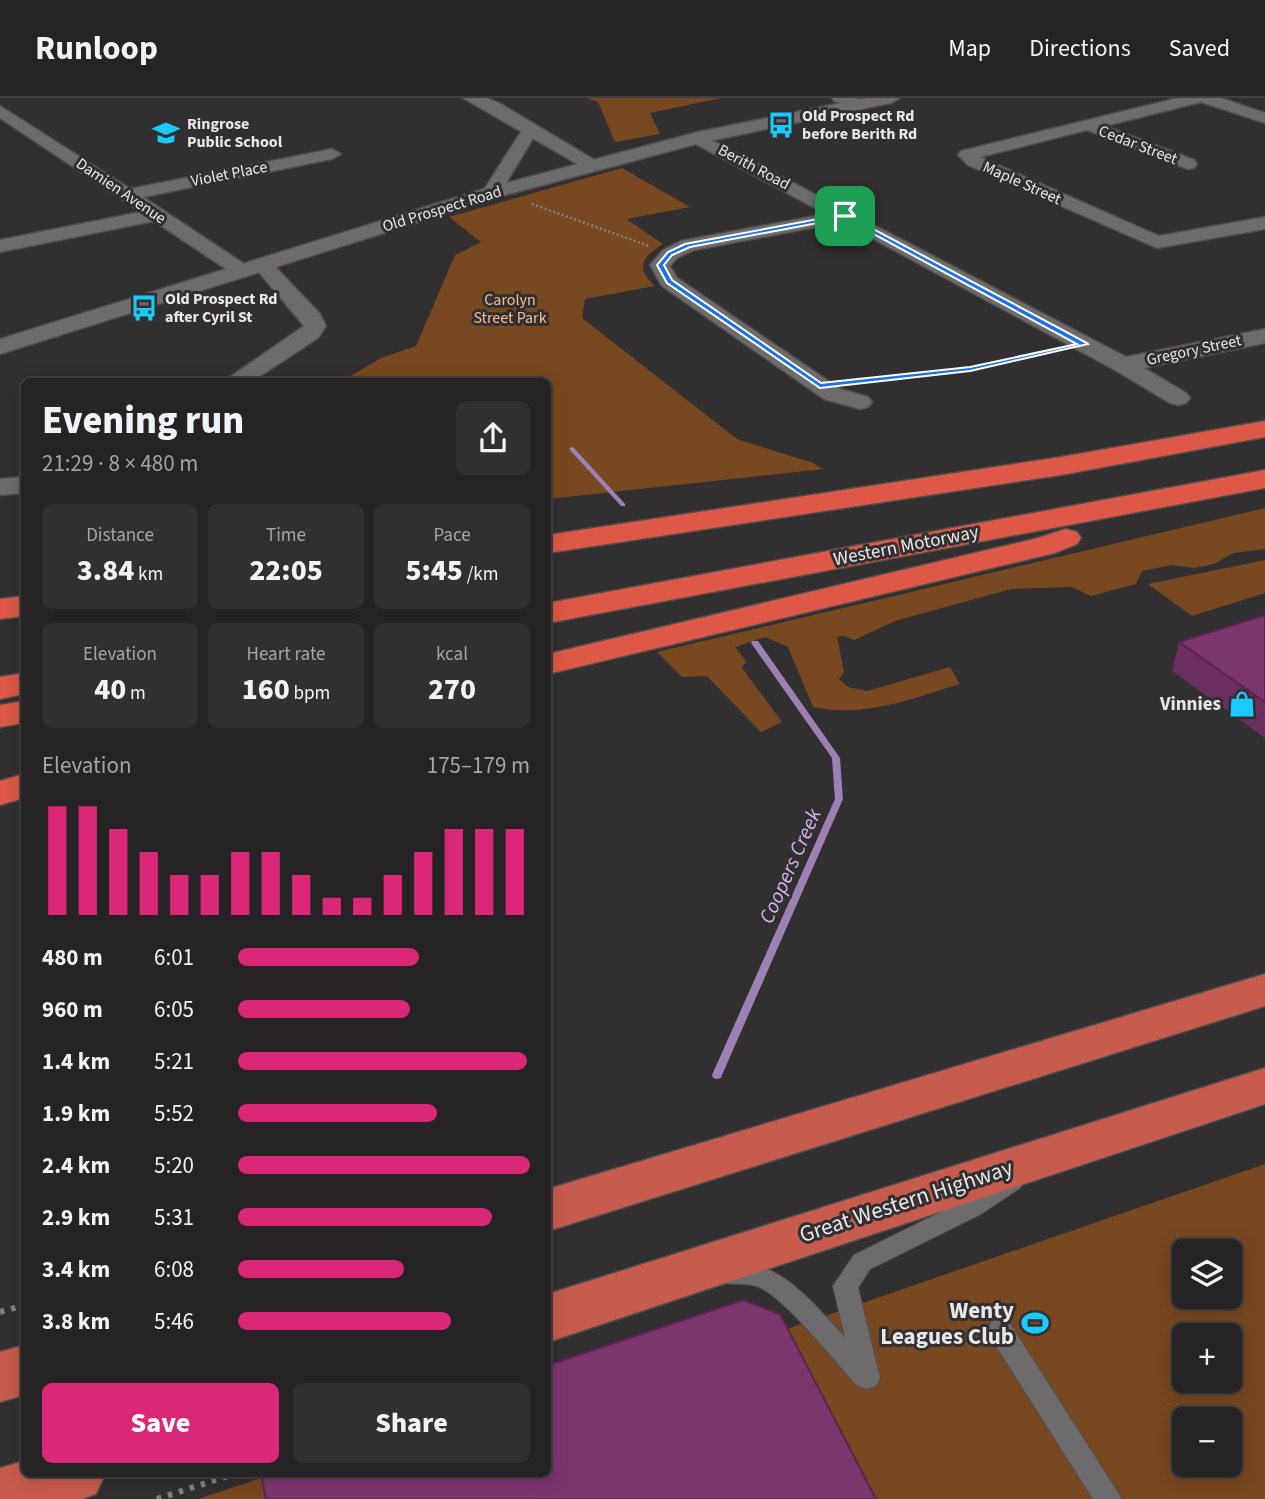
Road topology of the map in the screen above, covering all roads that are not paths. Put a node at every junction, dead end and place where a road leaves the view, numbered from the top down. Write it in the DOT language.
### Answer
graph roads {
  1 [pos="472,98"];
  2 [pos="840,98"];
  3 [pos="891,98"];
  4 [pos="1197,98"];
  5 [pos="1205,98"];
  6 [pos="859,104"];
  7 [pos="0,111"];
  8 [pos="1265,118"];
  9 [pos="1089,125"];
  10 [pos="530,130"];
  11 [pos="698,138"];
  12 [pos="332,154"];
  13 [pos="1188,164"];
  14 [pos="593,165"];
  15 [pos="491,193"];
  16 [pos="126,195"];
  17 [pos="157,215"];
  18 [pos="845,216"];
  19 [pos="1265,223"];
  20 [pos="0,246"];
  21 [pos="253,268"];
  22 [pos="1265,336"];
  23 [pos="0,347"];
  24 [pos="1123,365"];
  25 [pos="240,378"];
  26 [pos="1178,398"];
  27 [pos="859,402"];
  28 [pos="1265,429"];
  29 [pos="1155,447"];
  30 [pos="1265,458"];
  31 [pos="1265,479"];
  32 [pos="21,485"];
  33 [pos="0,487"];
  34 [pos="1172,496"];
  35 [pos="551,534"];
  36 [pos="551,544"];
  37 [pos="551,588"];
  38 [pos="21,606"];
  39 [pos="0,609"];
  40 [pos="551,612"];
  41 [pos="21,617"];
  42 [pos="0,620"];
  43 [pos="551,663"];
  44 [pos="21,684"];
  45 [pos="0,688"];
  46 [pos="21,712"];
  47 [pos="0,716"];
  48 [pos="21,787"];
  49 [pos="0,793"];
  50 [pos="1265,990"];
  51 [pos="1265,1086"];
  52 [pos="1061,1152"];
  53 [pos="551,1209"];
  54 [pos="688,1270"];
  55 [pos="551,1317"];
  56 [pos="1000,1330"];
  57 [pos="21,1371"];
  58 [pos="0,1377"];
  59 [pos="65,1477"];
  60 [pos="0,1497"];
  61 [pos="1108,1499"];
  1 -- 10 [label="main road"];
  2 -- 6 [label="street"];
  3 -- 6 [label="main road, Old Prospect Road"];
  4 -- 9 [label="street, Maple Street"];
  5 -- 8 [label="street"];
  6 -- 11 [label="main road, Old Prospect Road"];
  7 -- 16 [label="street, Damien Avenue"];
  9 -- 13 [label="street, Cedar Street"];
  9 -- 19 [label="street, Maple Street"];
  10 -- 14 [label="main road"];
  10 -- 15 [label="street"];
  11 -- 14 [label="main road, Old Prospect Road"];
  11 -- 18 [label="street, Berith Road"];
  12 -- 16 [label="street, Violet Place"];
  14 -- 15 [label="main road, Old Prospect Road"];
  15 -- 21 [label="main road, Old Prospect Road"];
  16 -- 17 [label="street, Damien Avenue"];
  17 -- 20 [label="street"];
  17 -- 21 [label="street, Damien Avenue"];
  18 -- 24 [label="street, Berith Road"];
  18 -- 27 [label="street"];
  21 -- 23 [label="main road, Old Prospect Road"];
  21 -- 25 [label="street, Damien Avenue"];
  22 -- 24 [label="street, Gregory Street"];
  24 -- 26 [label="street, Berith Road"];
  28 -- 29 [label="highway"];
  29 -- 35 [label="highway"];
  29 -- 36 [label="highway"];
  30 -- 37 [label="highway, Western Motorway"];
  31 -- 34 [label="highway, Western Motorway"];
  32 -- 33 [label="street"];
  34 -- 40 [label="highway, Western Motorway"];
  34 -- 43 [label="highway"];
  38 -- 39 [label="highway"];
  41 -- 42 [label="highway"];
  44 -- 45 [label="highway"];
  46 -- 47 [label="highway"];
  48 -- 49 [label="highway"];
  50 -- 53 [label="highway"];
  51 -- 52 [label="highway, Great Western Highway"];
  52 -- 54 [label="highway, Great Western Highway"];
  52 -- 54 [label="lane"];
  54 -- 55 [label="highway, Great Western Highway"];
  56 -- 61 [label="lane"];
  57 -- 58 [label="highway"];
  59 -- 60 [label="highway"];
}
